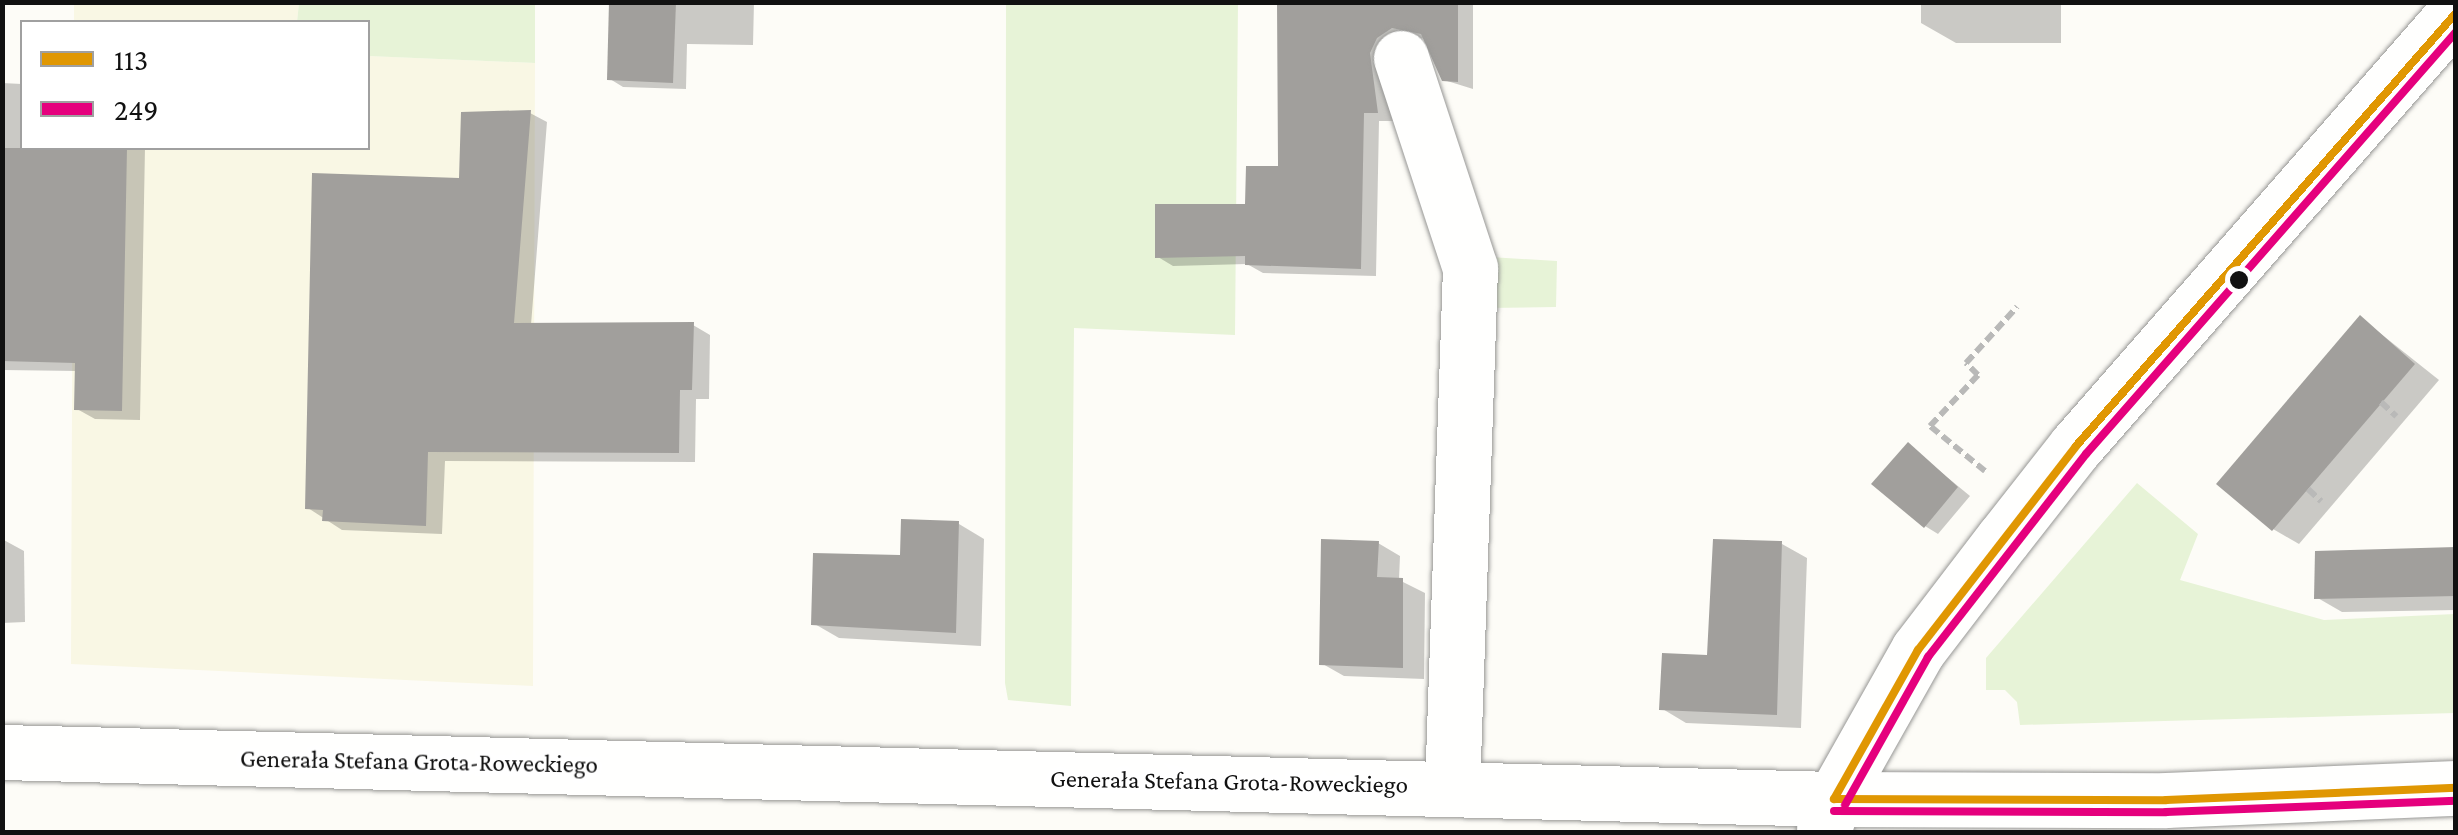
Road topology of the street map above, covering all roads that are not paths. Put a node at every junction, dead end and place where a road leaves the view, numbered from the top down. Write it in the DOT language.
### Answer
graph roads {
  1 [pos="2456,12"];
  2 [pos="1401,58"];
  3 [pos="2,752"];
  4 [pos="1452,788"];
  5 [pos="2456,788"];
  6 [pos="1829,816"];
  1 -- 6 [label="street"];
  2 -- 4 [label="street"];
  3 -- 4 [label="street, Generała Stefana Grota-Roweckiego"];
  4 -- 6 [label="street, Generała Stefana Grota-Roweckiego"];
  5 -- 6 [label="street, Generała Stefana Grota-Roweckiego"];
}
